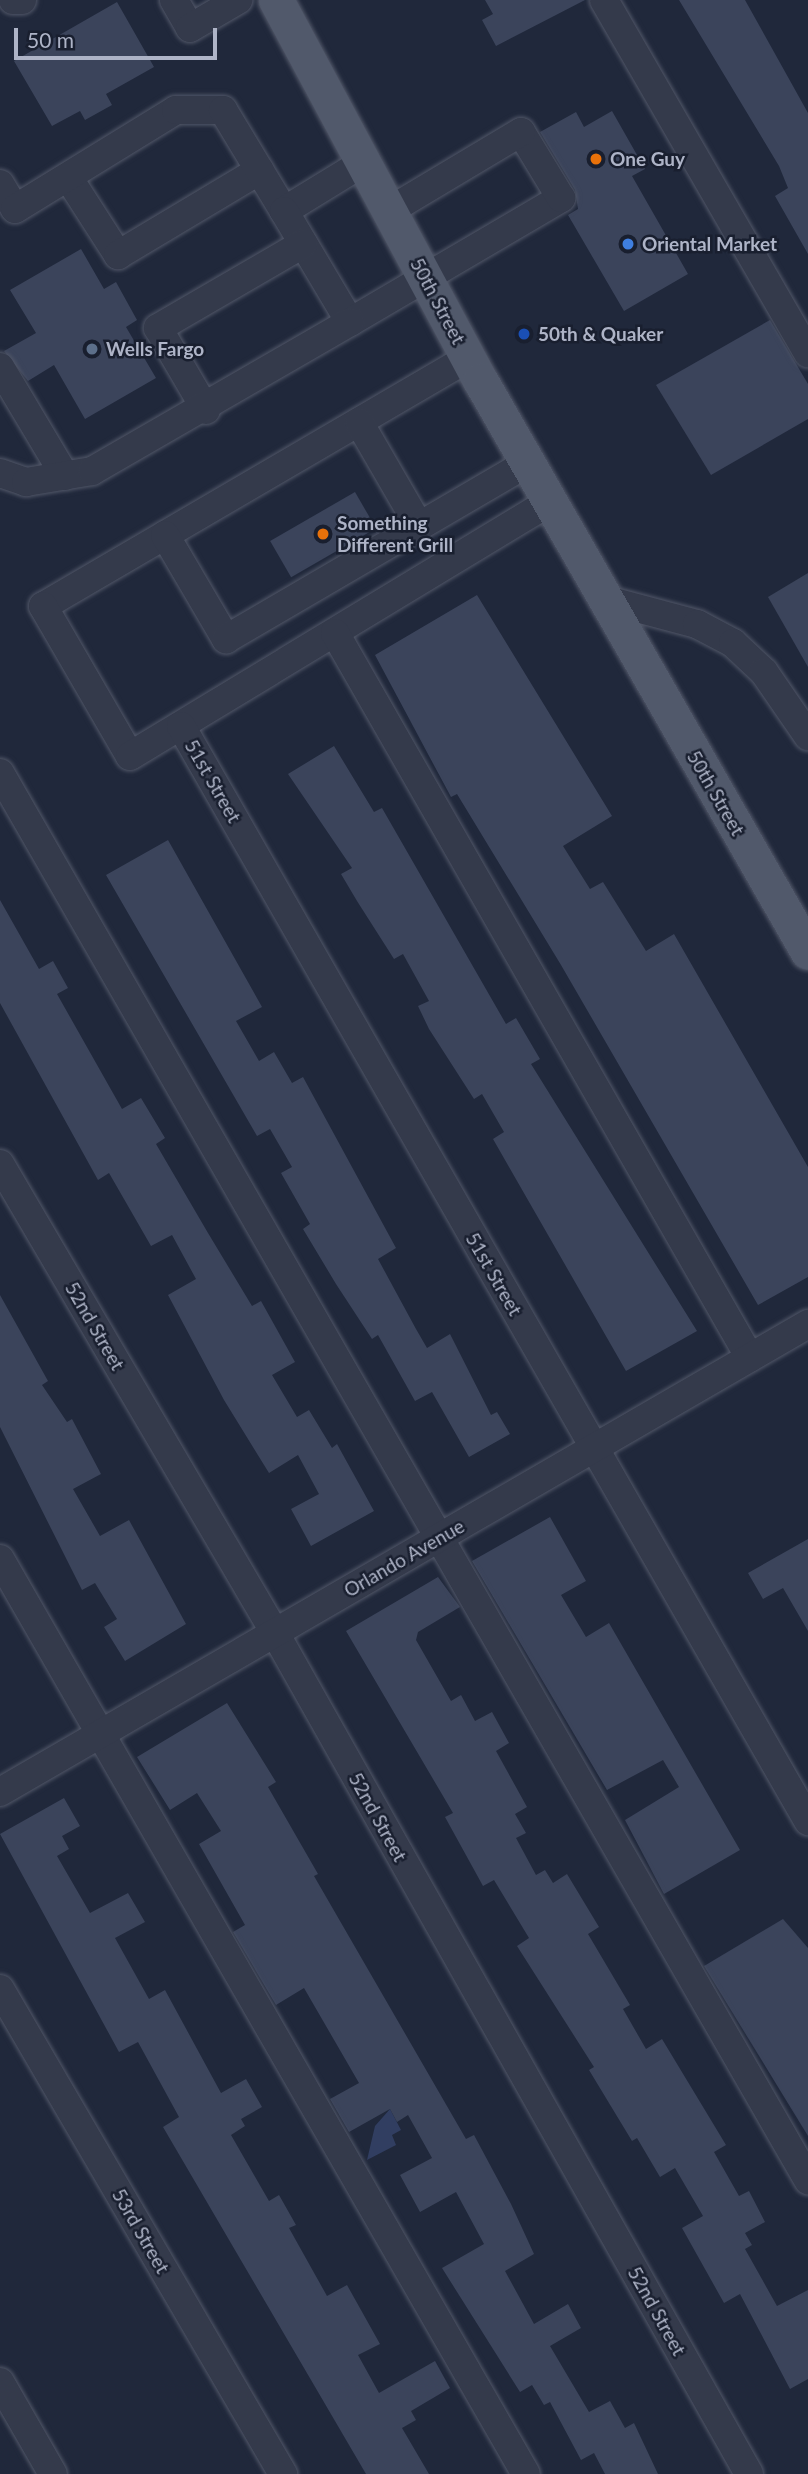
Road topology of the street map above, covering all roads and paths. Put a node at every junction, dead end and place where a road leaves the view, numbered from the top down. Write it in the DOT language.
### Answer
graph roads {
  1 [pos="13,0"];
  2 [pos="22,0"];
  3 [pos="174,0"];
  4 [pos="238,0"];
  5 [pos="604,0"];
  6 [pos="283,3"];
  7 [pos="364,162"];
  8 [pos="260,170"];
  9 [pos="68,177"];
  10 [pos="0,184"];
  11 [pos="284,211"];
  12 [pos="389,211"];
  13 [pos="8,214"];
  14 [pos="303,244"];
  15 [pos="426,279"];
  16 [pos="350,322"];
  17 [pos="808,353"];
  18 [pos="468,358"];
  19 [pos="0,367"];
  20 [pos="206,410"];
  21 [pos="359,422"];
  22 [pos="527,463"];
  23 [pos="0,473"];
  24 [pos="65,475"];
  25 [pos="549,502"];
  26 [pos="419,526"];
  27 [pos="165,535"];
  28 [pos="603,599"];
  29 [pos="335,632"];
  30 [pos="181,726"];
  31 [pos="808,736"];
  32 [pos="0,773"];
  33 [pos="808,951"];
  34 [pos="0,1164"];
  35 [pos="808,1324"];
  36 [pos="750,1358"];
  37 [pos="593,1449"];
  38 [pos="441,1537"];
  39 [pos="0,1559"];
  40 [pos="275,1633"];
  41 [pos="101,1733"];
  42 [pos="0,1792"];
  43 [pos="808,1821"];
  44 [pos="0,1989"];
  45 [pos="808,2179"];
  46 [pos="0,2382"];
  47 [pos="53,2474"];
  48 [pos="283,2474"];
  49 [pos="526,2474"];
  50 [pos="749,2474"];
  1 -- 2 [label="street"];
  3 -- 4 [label="street"];
  5 -- 17 [label="street"];
  6 -- 7 [label="main road, 50th Street"];
  7 -- 11 [label="street"];
  7 -- 12 [label="main road, 50th Street"];
  8 -- 9 [label="street"];
  8 -- 9 [label="street"];
  8 -- 11 [label="street"];
  9 -- 13 [label="street"];
  10 -- 13 [label="street"];
  11 -- 14 [label="street"];
  12 -- 15 [label="main road, 50th Street"];
  12 -- 15 [label="street"];
  14 -- 16 [label="street"];
  14 -- 20 [label="street"];
  15 -- 16 [label="street"];
  15 -- 18 [label="main road, 50th Street"];
  16 -- 20 [label="street"];
  18 -- 21 [label="street"];
  18 -- 22 [label="main road, 50th Street"];
  19 -- 24 [label="street"];
  20 -- 24 [label="street"];
  21 -- 26 [label="street"];
  21 -- 27 [label="street"];
  22 -- 25 [label="main road, 50th Street"];
  22 -- 26 [label="street"];
  23 -- 24 [label="street"];
  25 -- 28 [label="main road, 50th Street"];
  25 -- 29 [label="street"];
  26 -- 27 [label="street"];
  27 -- 30 [label="street"];
  28 -- 31 [label="street"];
  28 -- 33 [label="main road, 50th Street"];
  29 -- 30 [label="street"];
  29 -- 36 [label="street"];
  30 -- 37 [label="street, 51st Street"];
  32 -- 38 [label="street"];
  34 -- 40 [label="street, 52nd Street"];
  35 -- 36 [label="street, Orlando Avenue"];
  36 -- 37 [label="street, Orlando Avenue"];
  37 -- 38 [label="street, Orlando Avenue"];
  37 -- 43 [label="street, 51st Street"];
  38 -- 40 [label="street, Orlando Avenue"];
  38 -- 45 [label="street"];
  39 -- 41 [label="street"];
  40 -- 41 [label="street, Orlando Avenue"];
  40 -- 50 [label="street, 52nd Street"];
  41 -- 42 [label="street, Orlando Avenue"];
  41 -- 49 [label="street"];
  44 -- 48 [label="street, 53rd Street"];
  46 -- 47 [label="street"];
}
